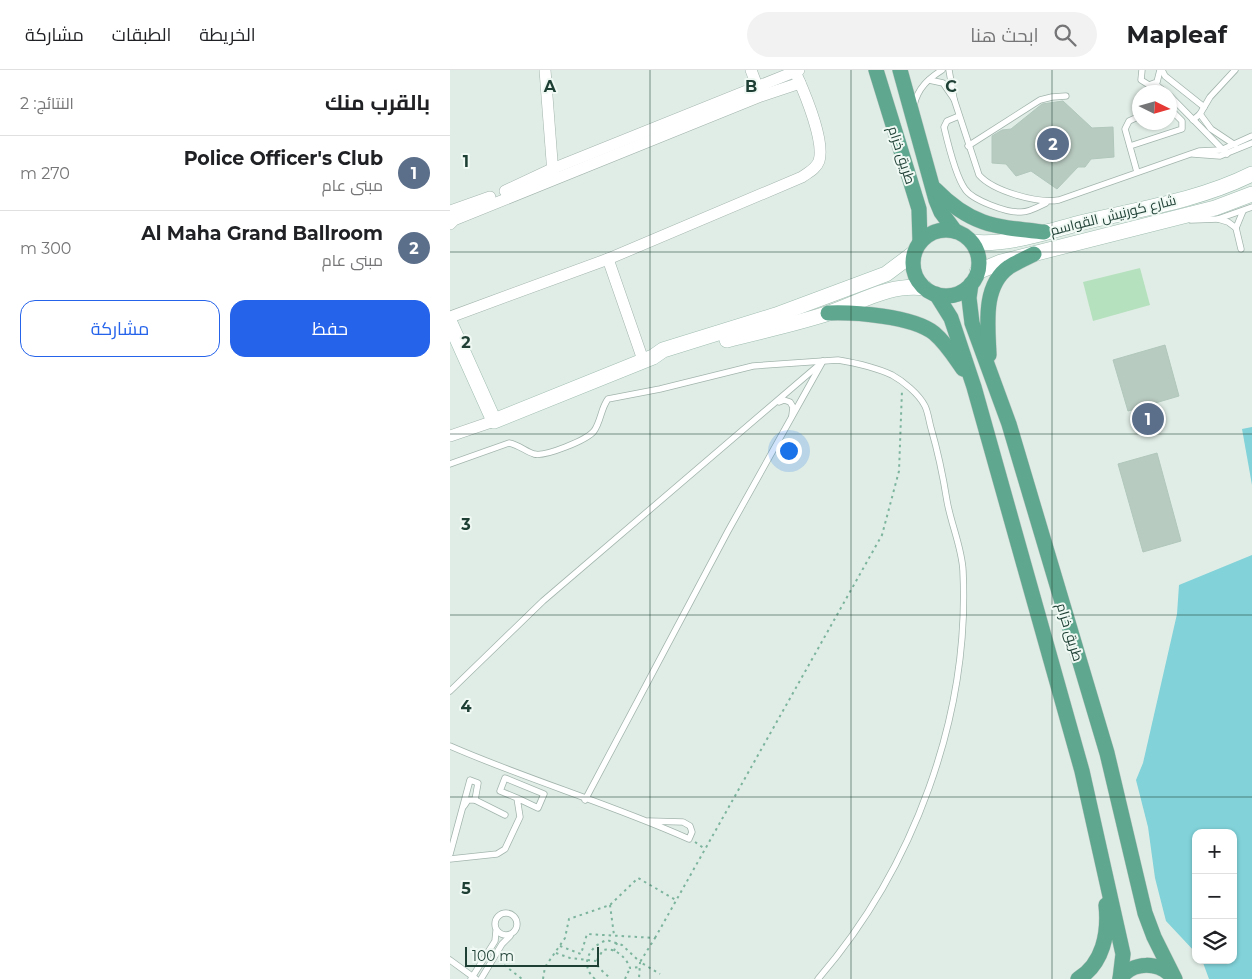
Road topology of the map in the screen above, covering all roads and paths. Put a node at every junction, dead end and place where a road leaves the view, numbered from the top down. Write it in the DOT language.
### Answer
graph roads {
  1 [pos="545,70"];
  2 [pos="752,70"];
  3 [pos="876,70"];
  4 [pos="900,70"];
  5 [pos="942,70"];
  6 [pos="949,70"];
  7 [pos="1142,70"];
  8 [pos="1161,70"];
  9 [pos="1233,70"];
  10 [pos="798,75"];
  11 [pos="927,81"];
  12 [pos="1155,84"];
  13 [pos="759,92"];
  14 [pos="1066,96"];
  15 [pos="954,99"];
  16 [pos="1177,103"];
  17 [pos="1204,107"];
  18 [pos="1200,114"];
  19 [pos="959,116"];
  20 [pos="1177,116"];
  21 [pos="1132,119"];
  22 [pos="1193,120"];
  23 [pos="916,125"];
  24 [pos="1252,136"];
  25 [pos="1252,143"];
  26 [pos="968,146"];
  27 [pos="1130,146"];
  28 [pos="1235,147"];
  29 [pos="1225,151"];
  30 [pos="1138,172"];
  31 [pos="553,174"];
  32 [pos="1252,174"];
  33 [pos="932,185"];
  34 [pos="1252,194"];
  35 [pos="1049,201"];
  36 [pos="1252,206"];
  37 [pos="1244,210"];
  38 [pos="450,211"];
  39 [pos="1218,219"];
  40 [pos="450,224"];
  41 [pos="1157,224"];
  42 [pos="1236,228"];
  43 [pos="955,231"];
  44 [pos="1044,232"];
  45 [pos="972,242"];
  46 [pos="917,248"];
  47 [pos="1241,249"];
  48 [pos="1034,254"];
  49 [pos="608,259"];
  50 [pos="974,278"];
  51 [pos="930,291"];
  52 [pos="828,314"];
  53 [pos="450,317"];
  54 [pos="450,323"];
  55 [pos="648,358"];
  56 [pos="823,360"];
  57 [pos="990,371"];
  58 [pos="902,382"];
  59 [pos="974,387"];
  60 [pos="775,403"];
  61 [pos="792,418"];
  62 [pos="494,421"];
  63 [pos="450,436"];
  64 [pos="450,464"];
  65 [pos="450,691"];
  66 [pos="450,746"];
  67 [pos="517,798"];
  68 [pos="475,800"];
  69 [pos="585,800"];
  70 [pos="462,809"];
  71 [pos="505,814"];
  72 [pos="648,820"];
  73 [pos="689,839"];
  74 [pos="705,849"];
  75 [pos="450,854"];
  76 [pos="450,859"];
  77 [pos="1102,859"];
  78 [pos="676,900"];
  79 [pos="610,905"];
  80 [pos="496,931"];
  81 [pos="511,935"];
  82 [pos="614,935"];
  83 [pos="655,938"];
  84 [pos="617,943"];
  85 [pos="560,946"];
  86 [pos="614,951"];
  87 [pos="556,953"];
  88 [pos="495,958"];
  89 [pos="450,960"];
  90 [pos="586,961"];
  91 [pos="596,961"];
  92 [pos="640,962"];
  93 [pos="641,967"];
  94 [pos="630,968"];
  95 [pos="660,974"];
  96 [pos="473,978"];
  97 [pos="481,979"];
  98 [pos="522,979"];
  99 [pos="543,979"];
  100 [pos="595,979"];
  101 [pos="611,979"];
  102 [pos="625,979"];
  103 [pos="639,979"];
  104 [pos="818,979"];
  105 [pos="1078,979"];
  106 [pos="1120,979"];
  107 [pos="1174,979"];
  1 -- 31 [label="street"];
  2 -- 13 [label="street"];
  3 -- 46 [label="main road, طريق خزام"];
  4 -- 23 [label="main road, طريق خزام"];
  5 -- 11 [label="lane"];
  6 -- 15 [label="lane"];
  7 -- 12 [label="lane"];
  8 -- 12 [label="lane"];
  8 -- 17 [label="lane"];
  9 -- 17 [label="lane"];
  10 -- 13 [label="street"];
  10 -- 49 [label="street"];
  11 -- 15 [label="lane"];
  11 -- 23 [label="lane"];
  13 -- 31 [label="street"];
  14 -- 26 [label="lane"];
  15 -- 19 [label="lane"];
  16 -- 22 [label="lane"];
  17 -- 18 [label="lane"];
  18 -- 22 [label="lane"];
  18 -- 28 [label="lane"];
  19 -- 26 [label="lane"];
  19 -- 35 [label="lane"];
  20 -- 27 [label="lane"];
  21 -- 27 [label="lane"];
  22 -- 29 [label="lane"];
  23 -- 33 [label="main road, طريق خزام"];
  24 -- 28 [label="lane"];
  25 -- 28 [label="lane"];
  26 -- 35 [label="lane"];
  27 -- 30 [label="lane"];
  28 -- 29 [label="lane"];
  29 -- 30 [label="lane"];
  30 -- 35 [label="lane"];
  31 -- 38 [label="street"];
  31 -- 40 [label="street"];
  32 -- 44 [label="street, شارع كورنيش القواسم"];
  33 -- 43 [label="main road, طريق خزام"];
  33 -- 44 [label="main road"];
  34 -- 41 [label="street, شارع كورنيش القواسم"];
  36 -- 37 [label="lane, شارع كورنيش القواسم"];
  37 -- 39 [label="lane, شارع كورنيش القواسم"];
  37 -- 42 [label="lane"];
  39 -- 41 [label="lane, شارع كورنيش القواسم"];
  39 -- 42 [label="lane"];
  41 -- 48 [label="street, شارع كورنيش القواسم"];
  42 -- 47 [label="lane"];
  43 -- 45 [label="main road"];
  43 -- 46 [label="main road"];
  44 -- 45 [label="street, شارع كورنيش القواسم"];
  45 -- 50 [label="main road"];
  46 -- 51 [label="main road"];
  46 -- 55 [label="street"];
  48 -- 50 [label="street, شارع كورنيش القواسم"];
  48 -- 57 [label="main road"];
  49 -- 53 [label="street"];
  49 -- 55 [label="street"];
  50 -- 51 [label="main road"];
  50 -- 57 [label="main road, طريق خزام"];
  51 -- 52 [label="street"];
  51 -- 59 [label="main road, طريق خزام"];
  52 -- 55 [label="street"];
  52 -- 59 [label="main road"];
  54 -- 62 [label="street"];
  55 -- 62 [label="street"];
  56 -- 58 [label="lane"];
  56 -- 60 [label="lane"];
  56 -- 61 [label="lane"];
  56 -- 64 [label="lane"];
  57 -- 107 [label="main road, طريق خزام"];
  58 -- 74 [label="path"];
  58 -- 104 [label="lane"];
  59 -- 77 [label="main road, طريق خزام"];
  60 -- 61 [label="lane"];
  60 -- 65 [label="lane"];
  61 -- 69 [label="lane"];
  62 -- 63 [label="street"];
  66 -- 69 [label="lane"];
  67 -- 67 [label="lane"];
  67 -- 76 [label="lane"];
  68 -- 70 [label="lane"];
  68 -- 70 [label="lane"];
  68 -- 71 [label="lane"];
  69 -- 72 [label="lane"];
  70 -- 75 [label="lane"];
  72 -- 73 [label="lane"];
  72 -- 73 [label="lane"];
  73 -- 74 [label="path"];
  74 -- 78 [label="path"];
  77 -- 105 [label="main road"];
  77 -- 106 [label="main road, طريق خزام"];
  78 -- 79 [label="path"];
  78 -- 83 [label="path"];
  79 -- 82 [label="path"];
  79 -- 85 [label="path"];
  80 -- 81 [label="lane"];
  80 -- 81 [label="lane"];
  80 -- 96 [label="lane"];
  81 -- 88 [label="lane"];
  82 -- 83 [label="path"];
  82 -- 85 [label="path"];
  83 -- 92 [label="path"];
  84 -- 86 [label="path"];
  84 -- 90 [label="path"];
  84 -- 92 [label="path"];
  85 -- 87 [label="path"];
  86 -- 91 [label="path"];
  86 -- 94 [label="path"];
  87 -- 90 [label="path"];
  87 -- 99 [label="path"];
  88 -- 97 [label="lane"];
  88 -- 98 [label="path"];
  89 -- 96 [label="lane"];
  90 -- 91 [label="path"];
  90 -- 100 [label="path"];
  91 -- 101 [label="path"];
  92 -- 93 [label="path"];
  92 -- 95 [label="path"];
  93 -- 94 [label="path"];
  93 -- 103 [label="path"];
  94 -- 102 [label="path"];
  106 -- 107 [label="main road"];
}
